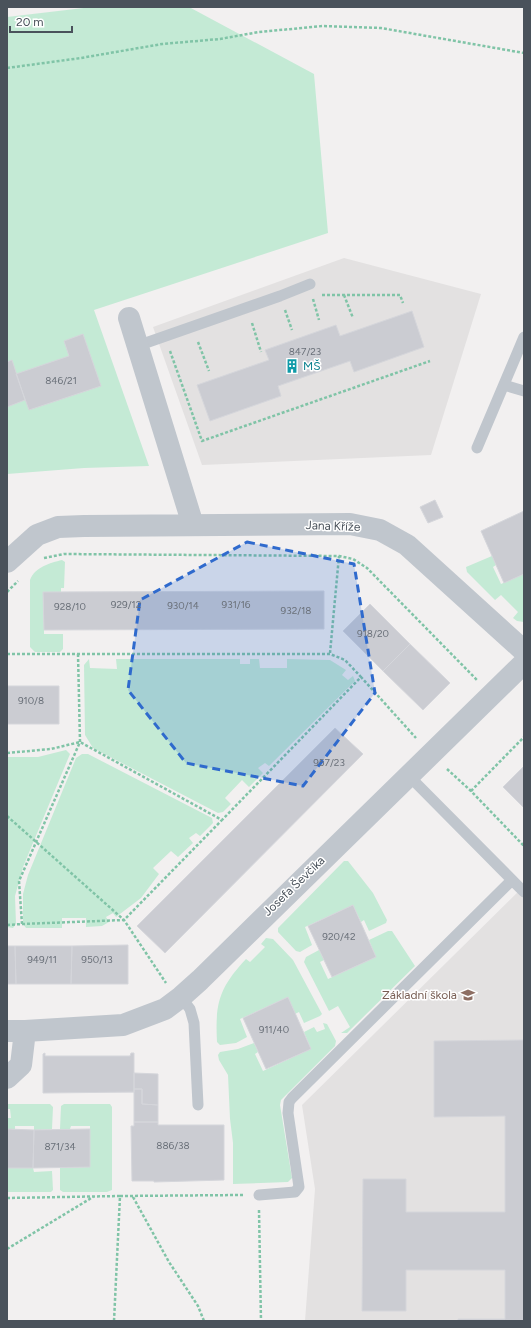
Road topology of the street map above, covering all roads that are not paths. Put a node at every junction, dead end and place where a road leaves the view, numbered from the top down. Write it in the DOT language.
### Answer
graph roads {
  1 [pos="311,290"];
  2 [pos="129,318"];
  3 [pos="524,337"];
  4 [pos="137,346"];
  5 [pos="504,385"];
  6 [pos="524,391"];
  7 [pos="477,448"];
  8 [pos="193,525"];
  9 [pos="7,562"];
  10 [pos="524,651"];
  11 [pos="524,663"];
  12 [pos="408,775"];
  13 [pos="512,880"];
  14 [pos="524,892"];
  15 [pos="175,992"];
  16 [pos="16,1031"];
  17 [pos="7,1078"];
  18 [pos="198,1105"];
  19 [pos="259,1195"];
  1 -- 4 [label="lane"];
  2 -- 4 [label="street"];
  3 -- 5 [label="lane"];
  4 -- 8 [label="street"];
  5 -- 6 [label="lane"];
  5 -- 7 [label="lane"];
  8 -- 9 [label="street, Jana Kříže"];
  8 -- 10 [label="street, Jana Kříže"];
  11 -- 12 [label="street, Josefa Ševčíka"];
  12 -- 13 [label="lane"];
  12 -- 15 [label="street, Josefa Ševčíka"];
  13 -- 14 [label="lane"];
  13 -- 19 [label="lane"];
  15 -- 16 [label="street, Josefa Ševčíka"];
  15 -- 18 [label="lane"];
  16 -- 17 [label="street, Josefa Ševčíka"];
}
